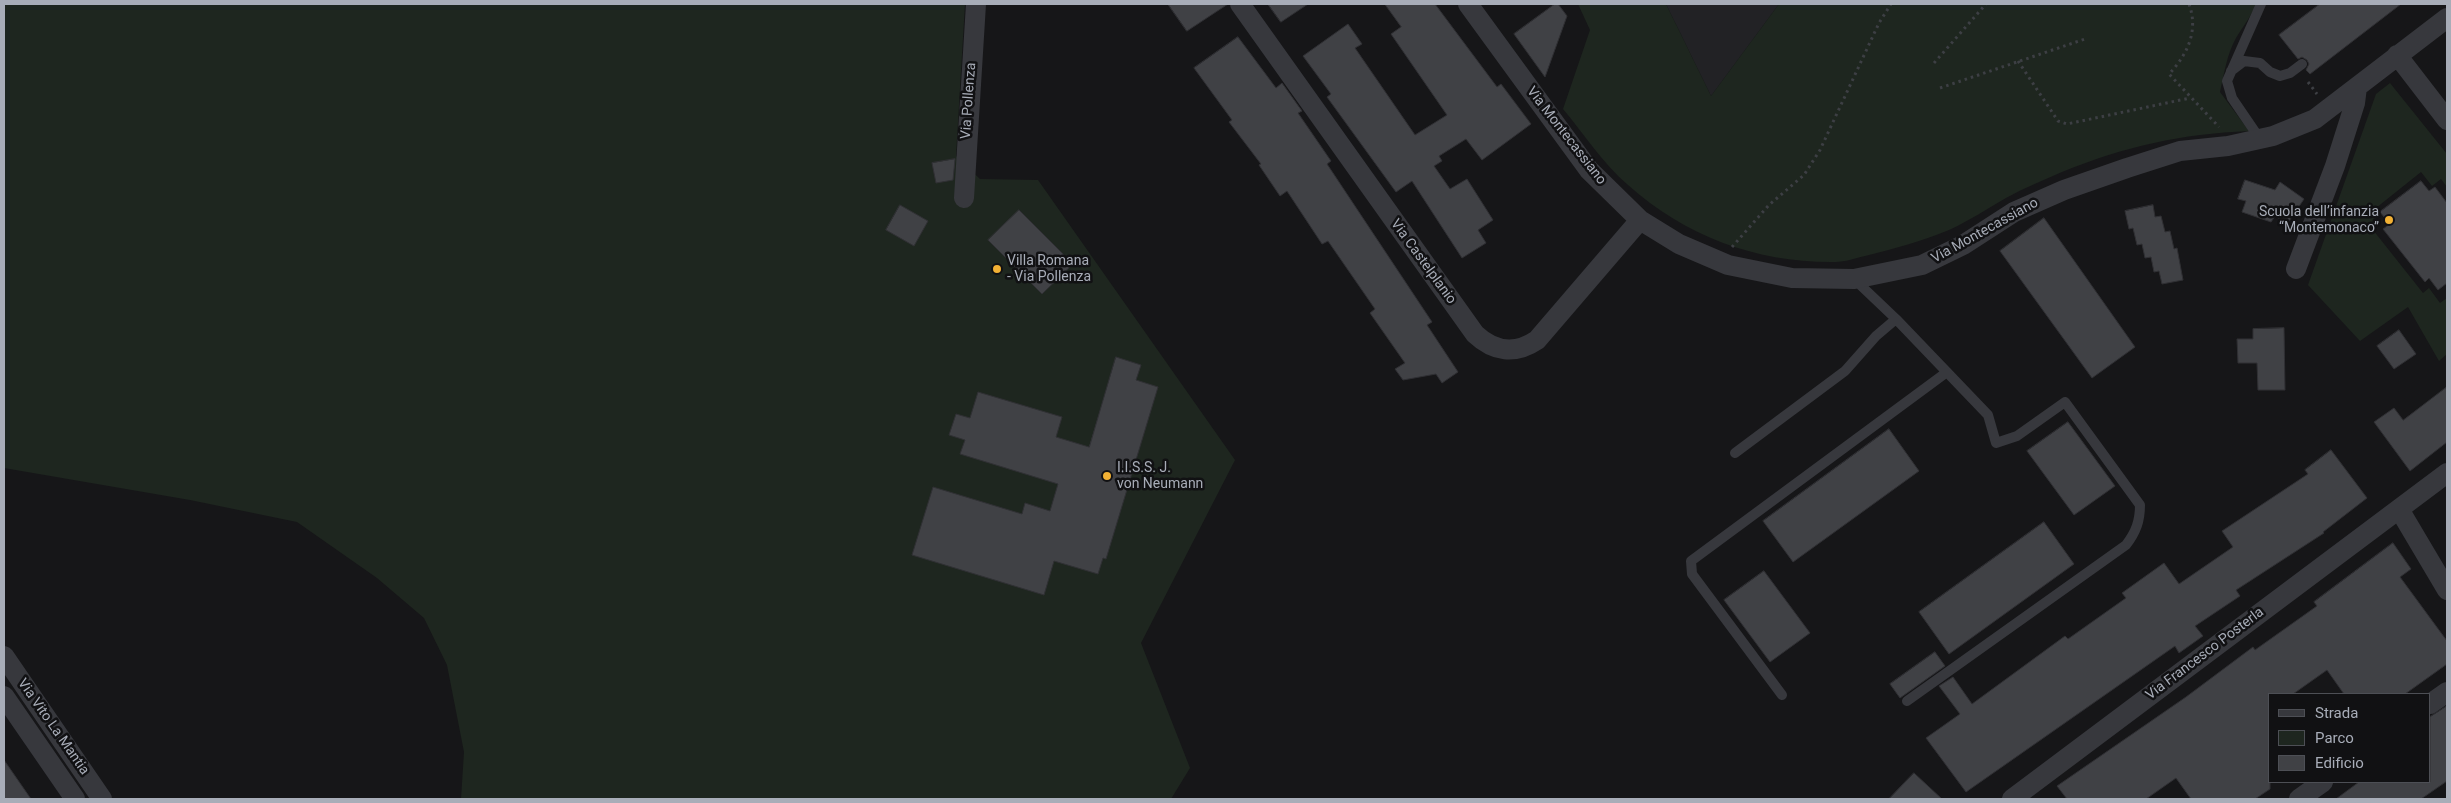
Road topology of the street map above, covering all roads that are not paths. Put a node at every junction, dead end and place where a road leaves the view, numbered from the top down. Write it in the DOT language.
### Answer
graph roads {
  1 [pos="976,4"];
  2 [pos="1240,4"];
  3 [pos="1468,4"];
  4 [pos="2261,4"];
  5 [pos="2447,18"];
  6 [pos="2397,55"];
  7 [pos="2302,64"];
  8 [pos="2230,72"];
  9 [pos="2357,87"];
  10 [pos="2447,120"];
  11 [pos="2260,139"];
  12 [pos="964,198"];
  13 [pos="1640,220"];
  14 [pos="2296,269"];
  15 [pos="1854,279"];
  16 [pos="1896,319"];
  17 [pos="1947,372"];
  18 [pos="1735,453"];
  19 [pos="2447,473"];
  20 [pos="2399,509"];
  21 [pos="2447,590"];
  22 [pos="5,662"];
  23 [pos="2447,692"];
  24 [pos="1782,695"];
  25 [pos="4,696"];
  26 [pos="1907,701"];
  27 [pos="2431,703"];
  28 [pos="2322,783"];
  29 [pos="75,799"];
  30 [pos="102,799"];
  31 [pos="2012,799"];
  32 [pos="2299,799"];
  1 -- 12 [label="street, Via Pollenza"];
  2 -- 13 [label="street, Via Castelplanio"];
  3 -- 13 [label="street, Via Montecassiano"];
  4 -- 8 [label="lane"];
  5 -- 6 [label="street, Via Montecassiano"];
  6 -- 9 [label="street, Via Montecassiano"];
  6 -- 10 [label="street"];
  7 -- 8 [label="lane"];
  8 -- 11 [label="lane"];
  9 -- 11 [label="street, Via Montecassiano"];
  9 -- 14 [label="street"];
  11 -- 15 [label="street, Via Montecassiano"];
  13 -- 15 [label="street, Via Montecassiano"];
  15 -- 16 [label="lane"];
  16 -- 17 [label="lane"];
  16 -- 18 [label="lane"];
  17 -- 24 [label="lane"];
  17 -- 26 [label="lane"];
  19 -- 20 [label="street, Via Francesco Posterla"];
  20 -- 21 [label="street"];
  20 -- 31 [label="street, Via Francesco Posterla"];
  22 -- 30 [label="street, Via Vito La Mantia"];
  23 -- 27 [label="street"];
  25 -- 29 [label="street, Via Vito La Mantia"];
  28 -- 32 [label="street"];
}
